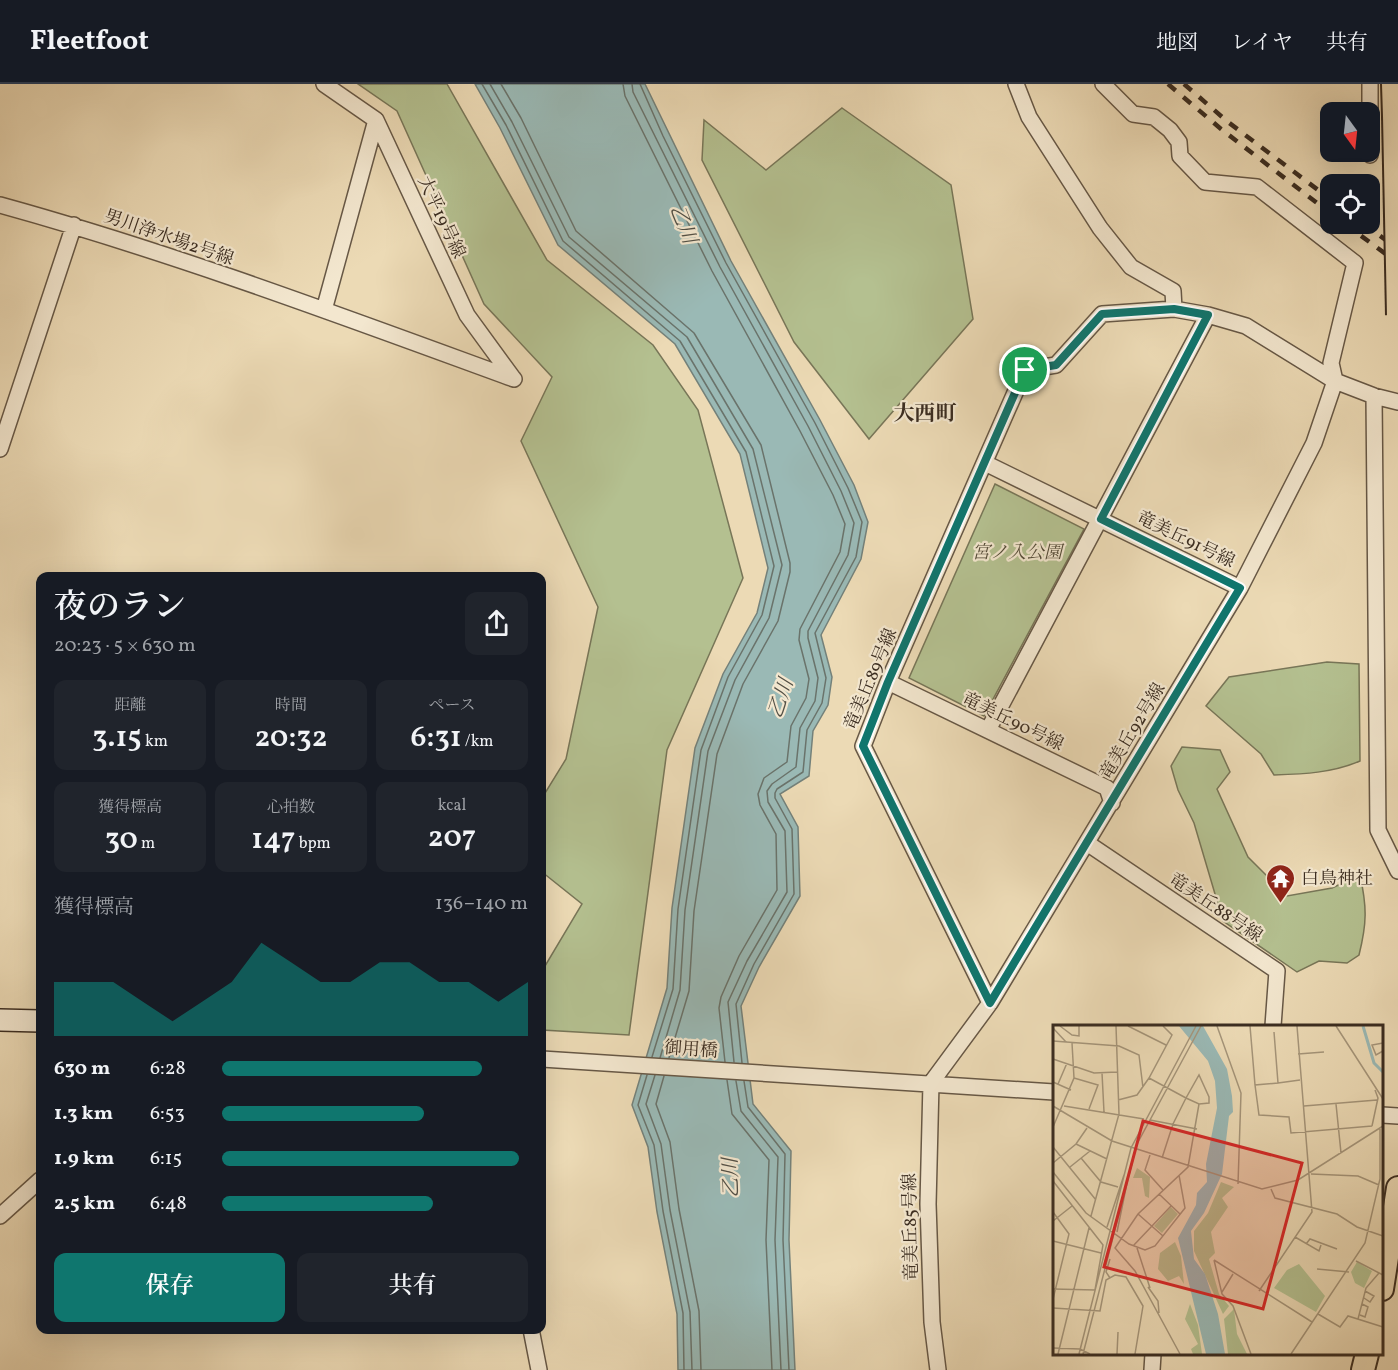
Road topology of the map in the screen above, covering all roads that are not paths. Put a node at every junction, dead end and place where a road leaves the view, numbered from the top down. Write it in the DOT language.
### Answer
graph roads {
  1 [pos="324,84"];
  2 [pos="1016,84"];
  3 [pos="1103,84"];
  4 [pos="1370,84"];
  5 [pos="1393,84"];
  6 [pos="1370,102"];
  7 [pos="376,120"];
  8 [pos="0,205"];
  9 [pos="74,225"];
  10 [pos="1174,309"];
  11 [pos="324,310"];
  12 [pos="1208,315"];
  13 [pos="1398,315"];
  14 [pos="514,379"];
  15 [pos="1335,381"];
  16 [pos="1374,396"];
  17 [pos="1398,402"];
  18 [pos="0,449"];
  19 [pos="985,463"];
  20 [pos="1101,519"];
  21 [pos="1240,588"];
  22 [pos="888,682"];
  23 [pos="988,730"];
  24 [pos="1112,803"];
  25 [pos="1087,843"];
  26 [pos="1398,871"];
  27 [pos="990,1003"];
  28 [pos="0,1020"];
  29 [pos="36,1021"];
  30 [pos="1273,1025"];
  31 [pos="546,1059"];
  32 [pos="931,1083"];
  33 [pos="1053,1092"];
  34 [pos="1383,1115"];
  35 [pos="1398,1116"];
  36 [pos="36,1184"];
  37 [pos="1398,1188"];
  38 [pos="0,1216"];
  39 [pos="1383,1283"];
  40 [pos="532,1334"];
  41 [pos="1153,1355"];
  42 [pos="1367,1355"];
  43 [pos="539,1370"];
  44 [pos="938,1370"];
  45 [pos="1152,1370"];
  46 [pos="1363,1370"];
  1 -- 7 [label="street"];
  2 -- 10 [label="street"];
  3 -- 15 [label="street"];
  4 -- 6 [label="street"];
  5 -- 13 [label="main road, bridge"];
  7 -- 11 [label="street"];
  7 -- 14 [label="street, 大平19号線"];
  8 -- 9 [label="street, 男川浄水場2号線"];
  9 -- 11 [label="street, 男川浄水場2号線"];
  9 -- 18 [label="street"];
  10 -- 12 [label="street"];
  10 -- 19 [label="street, 竜美丘89号線"];
  11 -- 14 [label="street, 男川浄水場2号線"];
  12 -- 15 [label="street"];
  12 -- 20 [label="street"];
  15 -- 16 [label="street"];
  15 -- 21 [label="street, 竜美丘92号線"];
  16 -- 17 [label="street"];
  16 -- 26 [label="street"];
  19 -- 20 [label="street, 竜美丘91号線"];
  19 -- 22 [label="street, 竜美丘89号線"];
  20 -- 21 [label="street, 竜美丘91号線"];
  20 -- 23 [label="street"];
  21 -- 24 [label="street, 竜美丘92号線"];
  22 -- 23 [label="street, 竜美丘90号線"];
  22 -- 27 [label="street, 竜美丘89号線"];
  23 -- 24 [label="street, 竜美丘90号線"];
  24 -- 25 [label="street, 竜美丘92号線"];
  25 -- 27 [label="street, 竜美丘92号線"];
  25 -- 30 [label="street, 竜美丘88号線"];
  27 -- 32 [label="street, 竜美丘92号線"];
  28 -- 29 [label="street"];
  31 -- 32 [label="street, 御用橋"];
  32 -- 33 [label="street, 御用橋"];
  32 -- 44 [label="street, 竜美丘85号線"];
  34 -- 35 [label="street"];
  36 -- 38 [label="street"];
  37 -- 39 [label="main road"];
  40 -- 43 [label="street"];
  41 -- 45 [label="street"];
  42 -- 46 [label="main road"];
}
